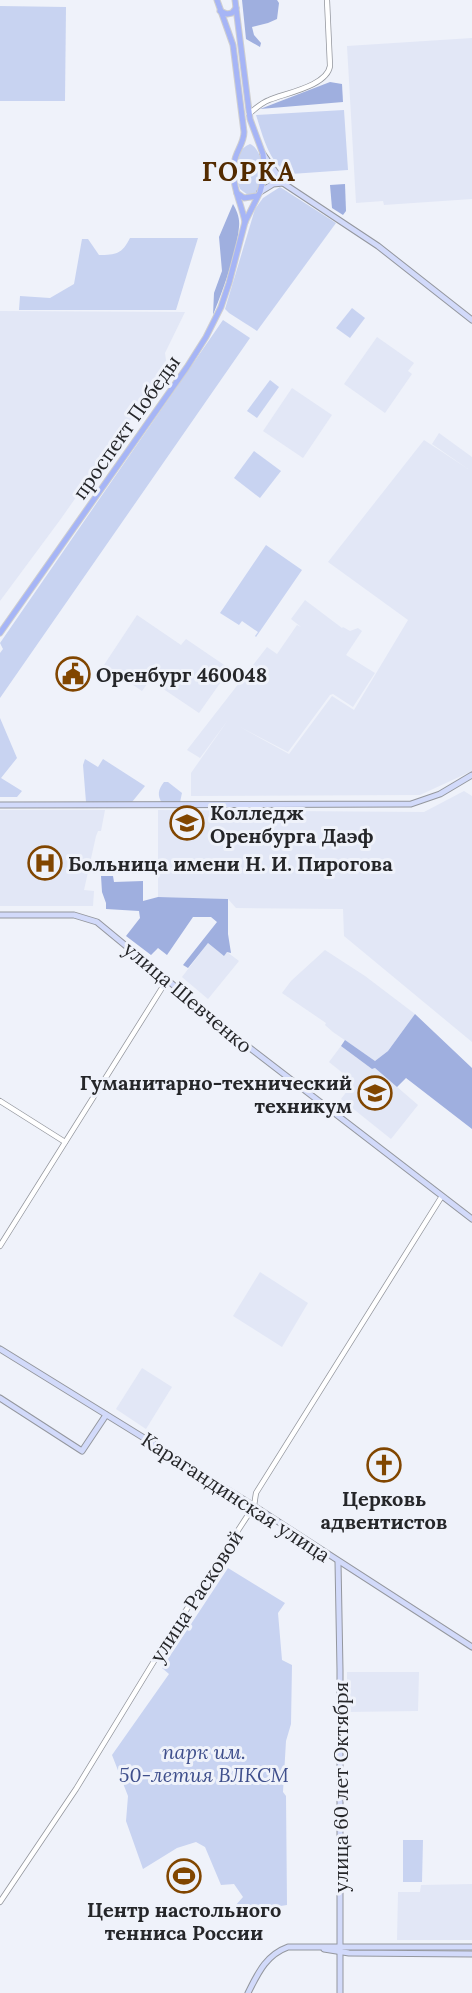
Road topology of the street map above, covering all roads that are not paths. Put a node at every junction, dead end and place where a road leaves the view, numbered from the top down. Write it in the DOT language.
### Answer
graph roads {
  1 [pos="217,0"];
  2 [pos="235,0"];
  3 [pos="327,0"];
  4 [pos="236,9"];
  5 [pos="220,11"];
  6 [pos="251,112"];
  7 [pos="241,145"];
  8 [pos="259,146"];
  9 [pos="263,154"];
  10 [pos="283,183"];
  11 [pos="236,192"];
  12 [pos="259,194"];
  13 [pos="245,222"];
  14 [pos="472,320"];
  15 [pos="0,633"];
  16 [pos="472,776"];
  17 [pos="0,805"];
  18 [pos="0,915"];
  19 [pos="167,980"];
  20 [pos="0,1101"];
  21 [pos="65,1142"];
  22 [pos="442,1196"];
  23 [pos="472,1219"];
  24 [pos="0,1246"];
  25 [pos="0,1348"];
  26 [pos="0,1398"];
  27 [pos="106,1415"];
  28 [pos="254,1506"];
  29 [pos="339,1562"];
  30 [pos="348,1569"];
  31 [pos="340,1581"];
  32 [pos="472,1647"];
  33 [pos="0,1902"];
  34 [pos="472,1947"];
  35 [pos="340,1949"];
  36 [pos="459,1950"];
  37 [pos="472,1954"];
  38 [pos="248,1993"];
  39 [pos="340,1993"];
  1 -- 5 [label="main road"];
  2 -- 4 [label="main road"];
  3 -- 6 [label="street"];
  4 -- 5 [label="main road"];
  4 -- 6 [label="main road"];
  5 -- 7 [label="main road"];
  6 -- 8 [label="main road"];
  7 -- 8 [label="main road"];
  7 -- 11 [label="main road"];
  8 -- 9 [label="main road"];
  9 -- 10 [label="main road"];
  9 -- 12 [label="main road, проспект Победы"];
  10 -- 12 [label="main road"];
  10 -- 14 [label="main road"];
  11 -- 12 [label="main road"];
  11 -- 13 [label="main road"];
  12 -- 13 [label="main road, проспект Победы"];
  13 -- 15 [label="main road, проспект Победы"];
  16 -- 17 [label="main road"];
  18 -- 19 [label="main road, улица Шевченко"];
  19 -- 21 [label="street"];
  19 -- 22 [label="main road, улица Шевченко"];
  20 -- 21 [label="street"];
  21 -- 24 [label="street"];
  22 -- 23 [label="main road, улица Шевченко"];
  22 -- 28 [label="street, улица Расковой"];
  25 -- 27 [label="main road, Карагандинская улица"];
  26 -- 27 [label="main road"];
  27 -- 28 [label="main road, Карагандинская улица"];
  28 -- 29 [label="main road, Карагандинская улица"];
  28 -- 33 [label="street, улица Расковой"];
  29 -- 30 [label="main road, Карагандинская улица"];
  29 -- 31 [label="main road, улица 60 лет Октября"];
  30 -- 31 [label="main road"];
  30 -- 32 [label="main road, Карагандинская улица"];
  31 -- 35 [label="main road, улица 60 лет Октября"];
  34 -- 36 [label="main road"];
  35 -- 36 [label="main road"];
  35 -- 38 [label="main road"];
  35 -- 39 [label="main road, улица 60 лет Октября"];
  36 -- 37 [label="main road"];
}
